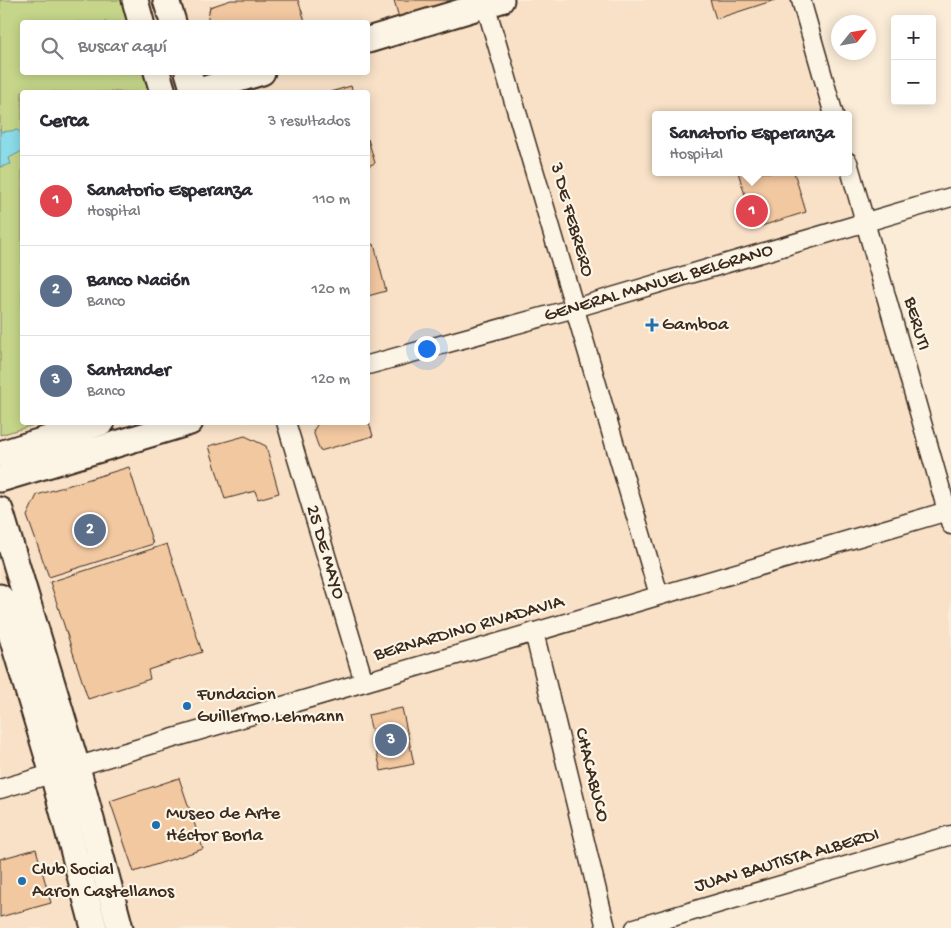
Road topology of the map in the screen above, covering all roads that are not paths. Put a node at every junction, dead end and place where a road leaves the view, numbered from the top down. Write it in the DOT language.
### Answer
graph roads {
  1 [pos="134,0"];
  2 [pos="166,0"];
  3 [pos="801,0"];
  4 [pos="490,2"];
  5 [pos="141,20"];
  6 [pos="172,20"];
  7 [pos="370,39"];
  8 [pos="158,75"];
  9 [pos="189,75"];
  10 [pos="252,75"];
  11 [pos="162,90"];
  12 [pos="194,90"];
  13 [pos="202,90"];
  14 [pos="833,111"];
  15 [pos="852,175"];
  16 [pos="951,198"];
  17 [pos="866,222"];
  18 [pos="575,308"];
  19 [pos="370,364"];
  20 [pos="92,425"];
  21 [pos="180,425"];
  22 [pos="287,425"];
  23 [pos="0,454"];
  24 [pos="0,479"];
  25 [pos="0,510"];
  26 [pos="950,516"];
  27 [pos="659,595"];
  28 [pos="0,596"];
  29 [pos="534,632"];
  30 [pos="364,682"];
  31 [pos="77,767"];
  32 [pos="53,774"];
  33 [pos="0,789"];
  34 [pos="951,835"];
  35 [pos="94,928"];
  36 [pos="120,928"];
  37 [pos="606,928"];
  38 [pos="635,928"];
  1 -- 5 [label="main road"];
  2 -- 6 [label="main road"];
  3 -- 14 [label="street"];
  4 -- 7 [label="main road"];
  4 -- 18 [label="street, 3 DE FEBRERO"];
  8 -- 11 [label="main road"];
  9 -- 12 [label="main road"];
  10 -- 13 [label="main road"];
  15 -- 17 [label="street, BERUTI"];
  16 -- 17 [label="street, GENERAL MANUEL BELGRANO"];
  17 -- 18 [label="street, GENERAL MANUEL BELGRANO"];
  17 -- 26 [label="street, BERUTI"];
  18 -- 19 [label="street, GENERAL MANUEL BELGRANO"];
  18 -- 27 [label="street, 3 DE FEBRERO"];
  20 -- 23 [label="main road"];
  21 -- 24 [label="main road"];
  22 -- 30 [label="street, 25 DE MAYO"];
  25 -- 31 [label="main road"];
  26 -- 27 [label="street, BERNARDINO RIVADAVIA"];
  27 -- 29 [label="street, BERNARDINO RIVADAVIA"];
  28 -- 32 [label="main road"];
  29 -- 30 [label="street, BERNARDINO RIVADAVIA"];
  29 -- 37 [label="street, CHACABUCO"];
  30 -- 31 [label="street, BERNARDINO RIVADAVIA"];
  31 -- 32 [label="street, BERNARDINO RIVADAVIA"];
  31 -- 36 [label="main road"];
  32 -- 33 [label="street, BERNARDINO RIVADAVIA"];
  32 -- 35 [label="main road"];
  34 -- 38 [label="street, JUAN BAUTISTA ALBERDI"];
}
